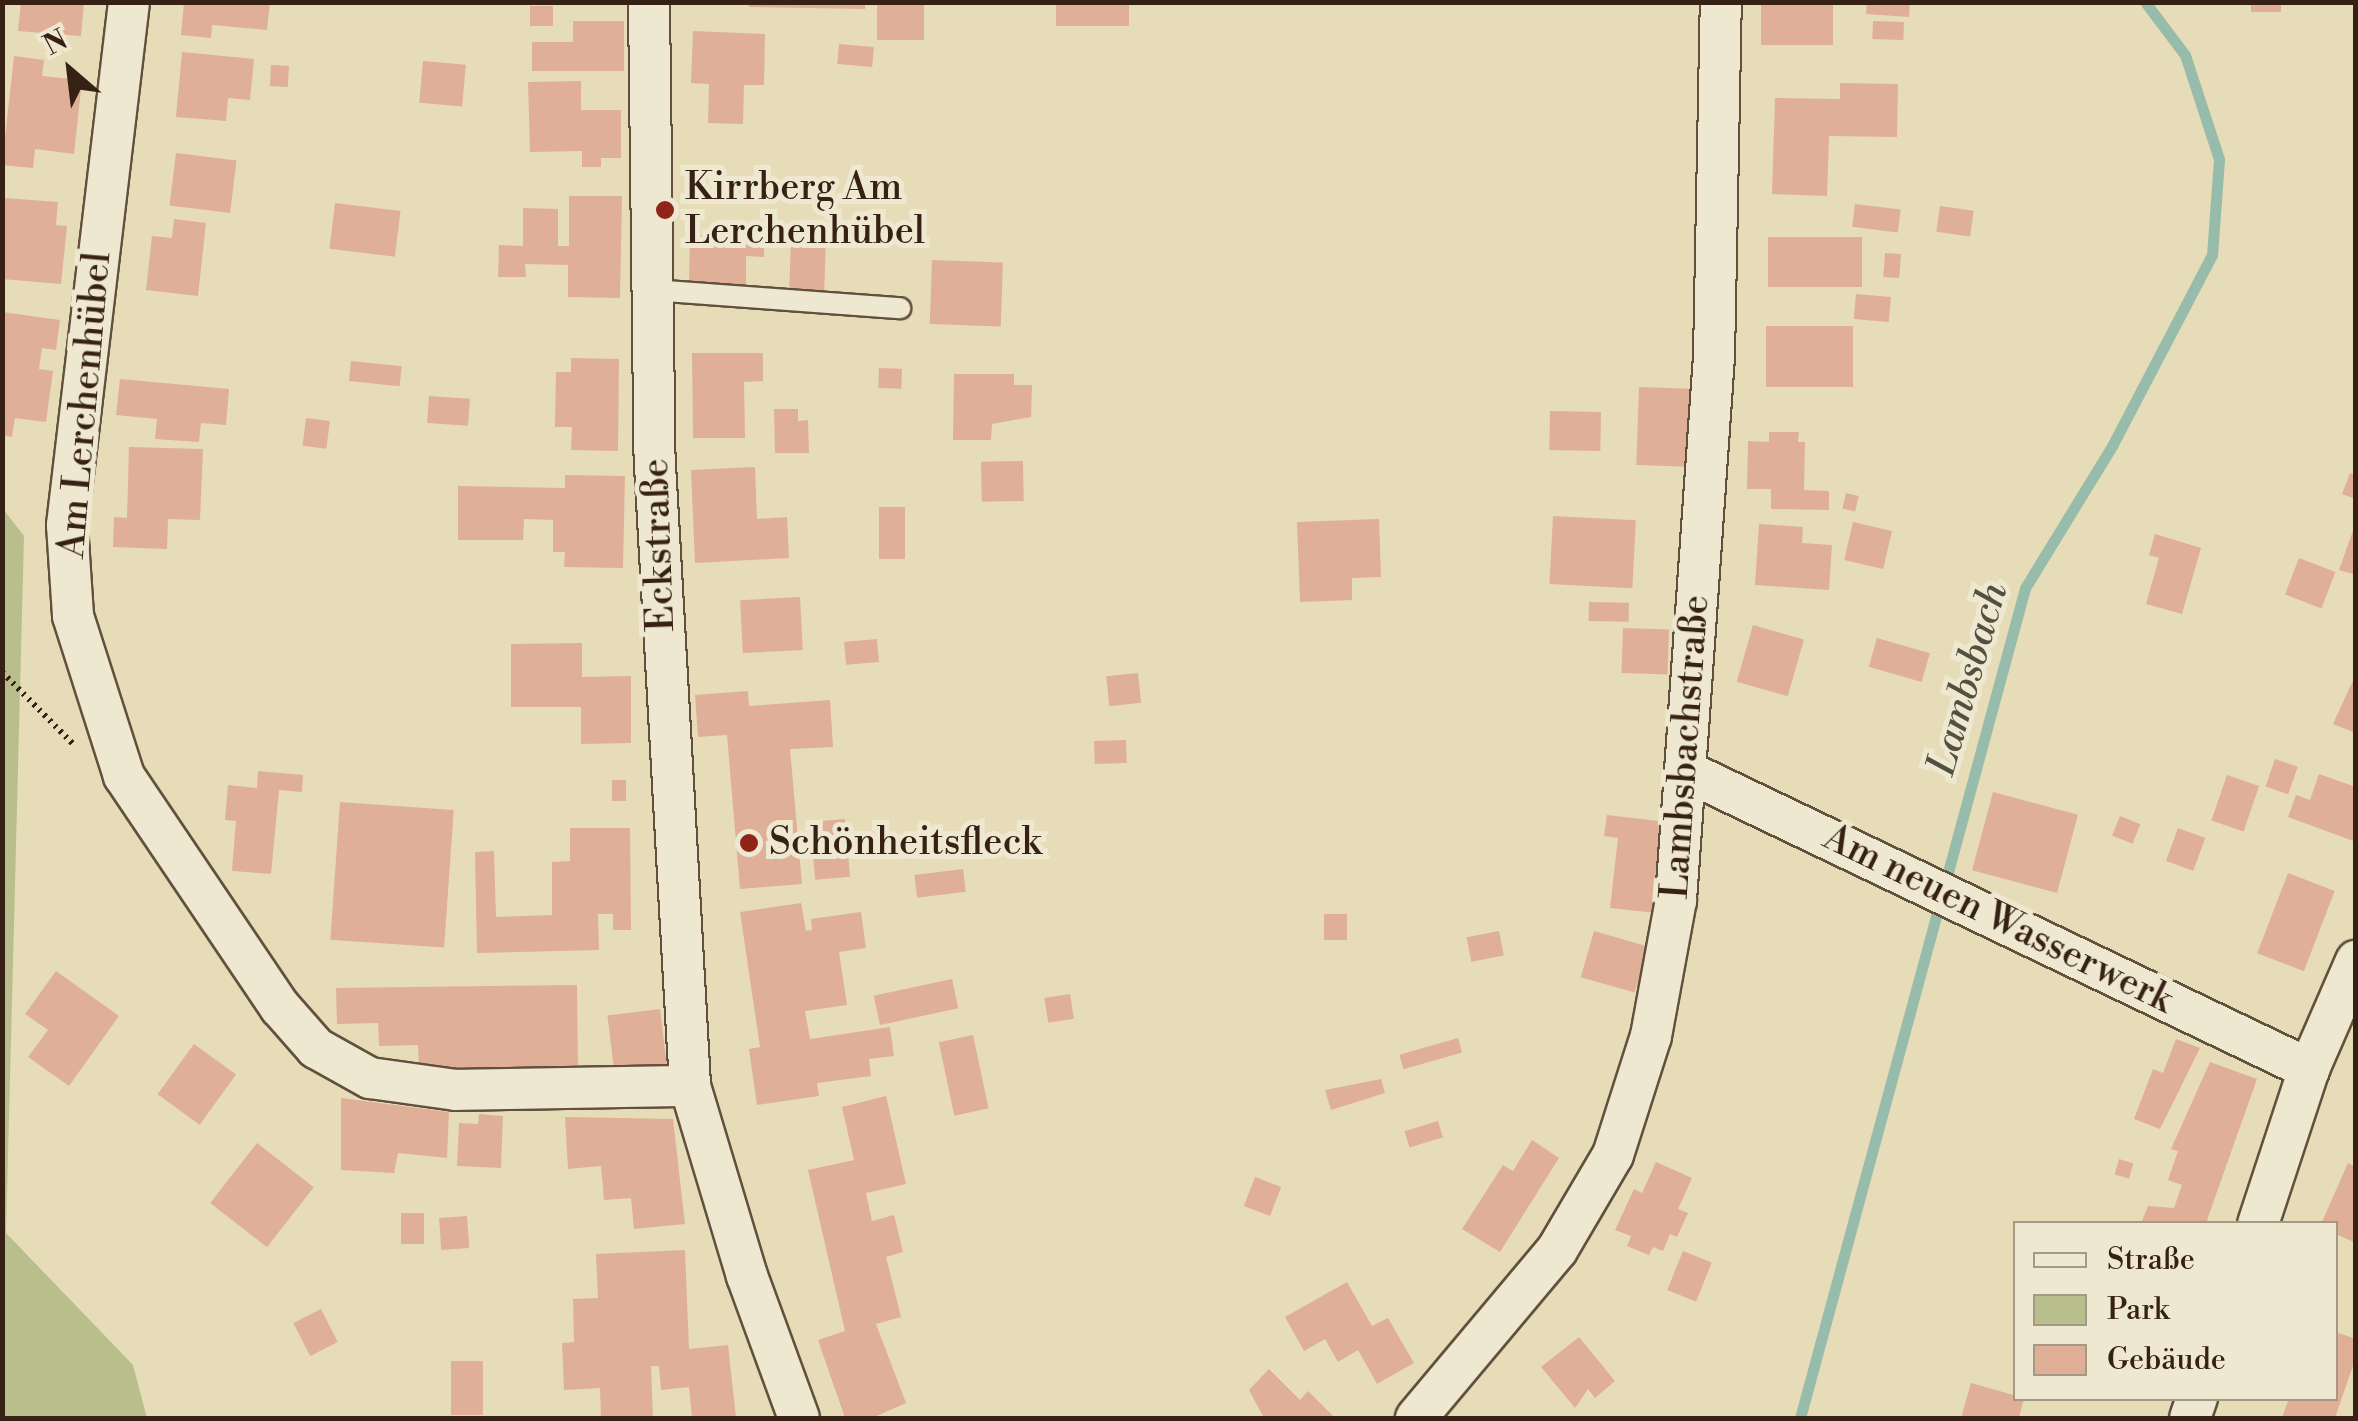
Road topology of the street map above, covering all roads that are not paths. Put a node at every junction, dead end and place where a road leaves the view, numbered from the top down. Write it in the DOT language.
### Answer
graph roads {
  1 [pos="129,2"];
  2 [pos="649,2"];
  3 [pos="1721,2"];
  4 [pos="652,290"];
  5 [pos="900,308"];
  6 [pos="1686,771"];
  7 [pos="2356,961"];
  8 [pos="2348,1001"];
  9 [pos="2309,1069"];
  10 [pos="690,1086"];
  11 [pos="2259,1221"];
  12 [pos="799,1418"];
  13 [pos="1416,1418"];
  1 -- 10 [label="street, Am Lerchenhübel"];
  2 -- 4 [label="street, Eckstraße"];
  3 -- 6 [label="street, Lambsbachstraße"];
  4 -- 5 [label="lane"];
  4 -- 10 [label="street, Eckstraße"];
  6 -- 9 [label="street, Am neuen Wasserwerk"];
  6 -- 13 [label="street, Lambsbachstraße"];
  7 -- 8 [label="street"];
  8 -- 9 [label="street"];
  9 -- 11 [label="street"];
  10 -- 12 [label="street, Eckstraße"];
}
